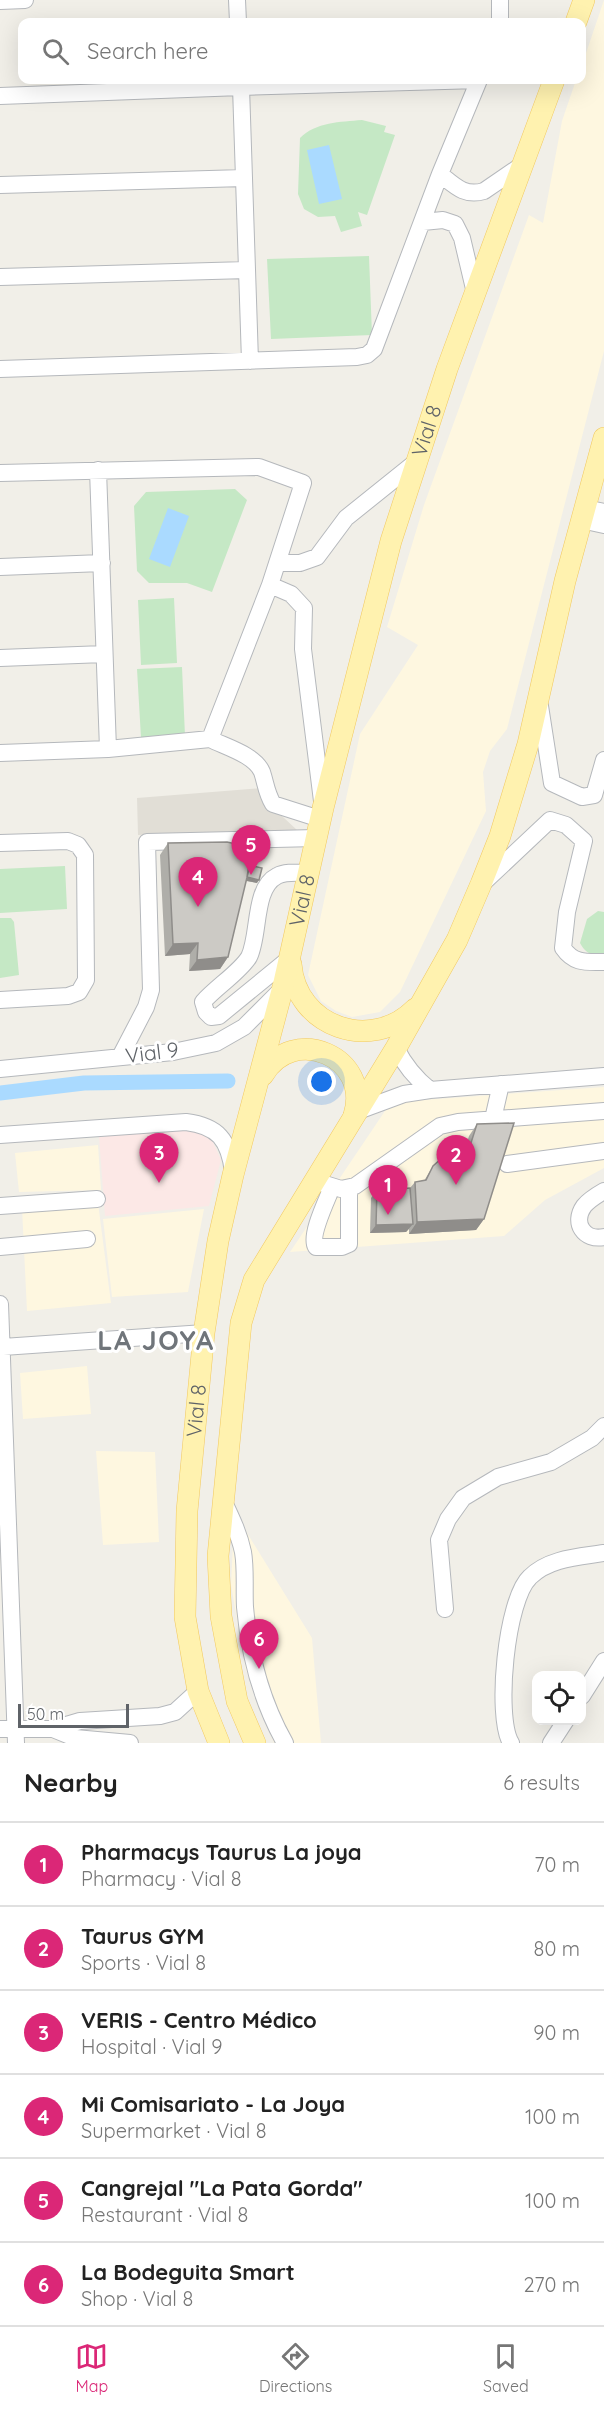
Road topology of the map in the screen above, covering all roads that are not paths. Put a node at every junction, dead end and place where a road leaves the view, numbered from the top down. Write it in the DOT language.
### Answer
graph roads {
  1 [pos="25,0"];
  2 [pos="237,0"];
  3 [pos="500,0"];
  4 [pos="584,0"];
  5 [pos="0,1"];
  6 [pos="238,18"];
  7 [pos="500,18"];
  8 [pos="577,18"];
  9 [pos="222,84"];
  10 [pos="240,84"];
  11 [pos="477,84"];
  12 [pos="552,84"];
  13 [pos="0,96"];
  14 [pos="522,165"];
  15 [pos="440,174"];
  16 [pos="244,178"];
  17 [pos="0,185"];
  18 [pos="423,222"];
  19 [pos="247,270"];
  20 [pos="0,277"];
  21 [pos="475,293"];
  22 [pos="250,361"];
  23 [pos="0,369"];
  24 [pos="604,438"];
  25 [pos="417,461"];
  26 [pos="98,470"];
  27 [pos="0,473"];
  28 [pos="590,513"];
  29 [pos="604,525"];
  30 [pos="102,563"];
  31 [pos="278,563"];
  32 [pos="0,567"];
  33 [pos="270,585"];
  34 [pos="105,654"];
  35 [pos="0,658"];
  36 [pos="538,696"];
  37 [pos="210,739"];
  38 [pos="108,749"];
  39 [pos="0,753"];
  40 [pos="604,760"];
  41 [pos="320,822"];
  42 [pos="0,843"];
  43 [pos="309,873"];
  44 [pos="481,884"];
  45 [pos="292,950"];
  46 [pos="604,962"];
  47 [pos="283,987"];
  48 [pos="427,995"];
  49 [pos="0,1000"];
  50 [pos="396,1048"];
  51 [pos="120,1057"];
  52 [pos="0,1069"];
  53 [pos="604,1076"];
  54 [pos="501,1084"];
  55 [pos="258,1088"];
  56 [pos="430,1090"];
  57 [pos="604,1111"];
  58 [pos="356,1115"];
  59 [pos="493,1119"];
  60 [pos="0,1135"];
  61 [pos="604,1151"];
  62 [pos="507,1164"];
  63 [pos="233,1175"];
  64 [pos="332,1186"];
  65 [pos="604,1191"];
  66 [pos="97,1199"];
  67 [pos="0,1206"];
  68 [pos="604,1237"];
  69 [pos="87,1239"];
  70 [pos="0,1247"];
  71 [pos="0,1304"];
  72 [pos="204,1334"];
  73 [pos="3,1347"];
  74 [pos="604,1426"];
  75 [pos="223,1500"];
  76 [pos="604,1553"];
  77 [pos="445,1609"];
  78 [pos="604,1661"];
  79 [pos="586,1690"];
  80 [pos="198,1691"];
  81 [pos="563,1725"];
  82 [pos="53,1729"];
  83 [pos="8,1732"];
  84 [pos="130,1743"];
  85 [pos="219,1743"];
  86 [pos="255,1743"];
  87 [pos="285,1743"];
  88 [pos="512,1743"];
  89 [pos="551,1743"];
  1 -- 5 [label="street"];
  2 -- 6 [label="street"];
  3 -- 7 [label="street"];
  4 -- 8 [label="main road"];
  9 -- 13 [label="street"];
  10 -- 16 [label="street"];
  11 -- 15 [label="street"];
  12 -- 14 [label="main road, Vial 8"];
  14 -- 15 [label="street"];
  14 -- 21 [label="main road, Vial 8"];
  15 -- 18 [label="street"];
  16 -- 17 [label="street"];
  16 -- 19 [label="street"];
  18 -- 21 [label="street"];
  18 -- 22 [label="street"];
  19 -- 20 [label="street"];
  19 -- 22 [label="street"];
  21 -- 25 [label="main road, Vial 8"];
  22 -- 23 [label="street"];
  24 -- 28 [label="main road, Vial 8"];
  25 -- 31 [label="street"];
  25 -- 41 [label="main road, Vial 8"];
  26 -- 27 [label="street"];
  26 -- 30 [label="street"];
  26 -- 31 [label="street"];
  28 -- 29 [label="street"];
  28 -- 36 [label="main road, Vial 8"];
  30 -- 32 [label="street"];
  30 -- 34 [label="street"];
  31 -- 33 [label="street"];
  33 -- 37 [label="street"];
  33 -- 41 [label="street"];
  34 -- 35 [label="street"];
  34 -- 38 [label="street"];
  36 -- 40 [label="street"];
  36 -- 44 [label="main road, Vial 8"];
  37 -- 38 [label="street"];
  37 -- 41 [label="street"];
  38 -- 39 [label="street"];
  41 -- 43 [label="main road, Vial 8"];
  41 -- 51 [label="street"];
  42 -- 49 [label="street"];
  43 -- 45 [label="main road, Vial 8"];
  43 -- 45 [label="street"];
  44 -- 46 [label="street"];
  44 -- 48 [label="main road, Vial 8"];
  45 -- 47 [label="main road, Vial 8"];
  45 -- 48 [label="main road"];
  47 -- 51 [label="street, Vial 9"];
  47 -- 55 [label="main road, Vial 8"];
  48 -- 50 [label="main road, Vial 8"];
  50 -- 56 [label="street"];
  50 -- 58 [label="main road, Vial 8"];
  51 -- 52 [label="street, Vial 9"];
  53 -- 54 [label="street"];
  54 -- 56 [label="street"];
  54 -- 59 [label="street"];
  55 -- 58 [label="main road"];
  55 -- 63 [label="main road, Vial 8"];
  56 -- 58 [label="street"];
  57 -- 59 [label="street"];
  58 -- 64 [label="main road, Vial 8"];
  59 -- 64 [label="street"];
  60 -- 63 [label="street"];
  61 -- 62 [label="street"];
  63 -- 72 [label="main road, Vial 8"];
  64 -- 75 [label="main road, Vial 8"];
  65 -- 68 [label="street"];
  66 -- 67 [label="street"];
  69 -- 70 [label="street"];
  71 -- 73 [label="street"];
  72 -- 73 [label="street"];
  72 -- 80 [label="main road, Vial 8"];
  73 -- 83 [label="street"];
  74 -- 77 [label="street"];
  75 -- 86 [label="main road, Vial 8"];
  75 -- 87 [label="street"];
  76 -- 88 [label="street"];
  78 -- 79 [label="street"];
  80 -- 82 [label="street"];
  80 -- 85 [label="main road, Vial 8"];
  81 -- 89 [label="street"];
  82 -- 83 [label="street"];
  82 -- 84 [label="street"];
}
